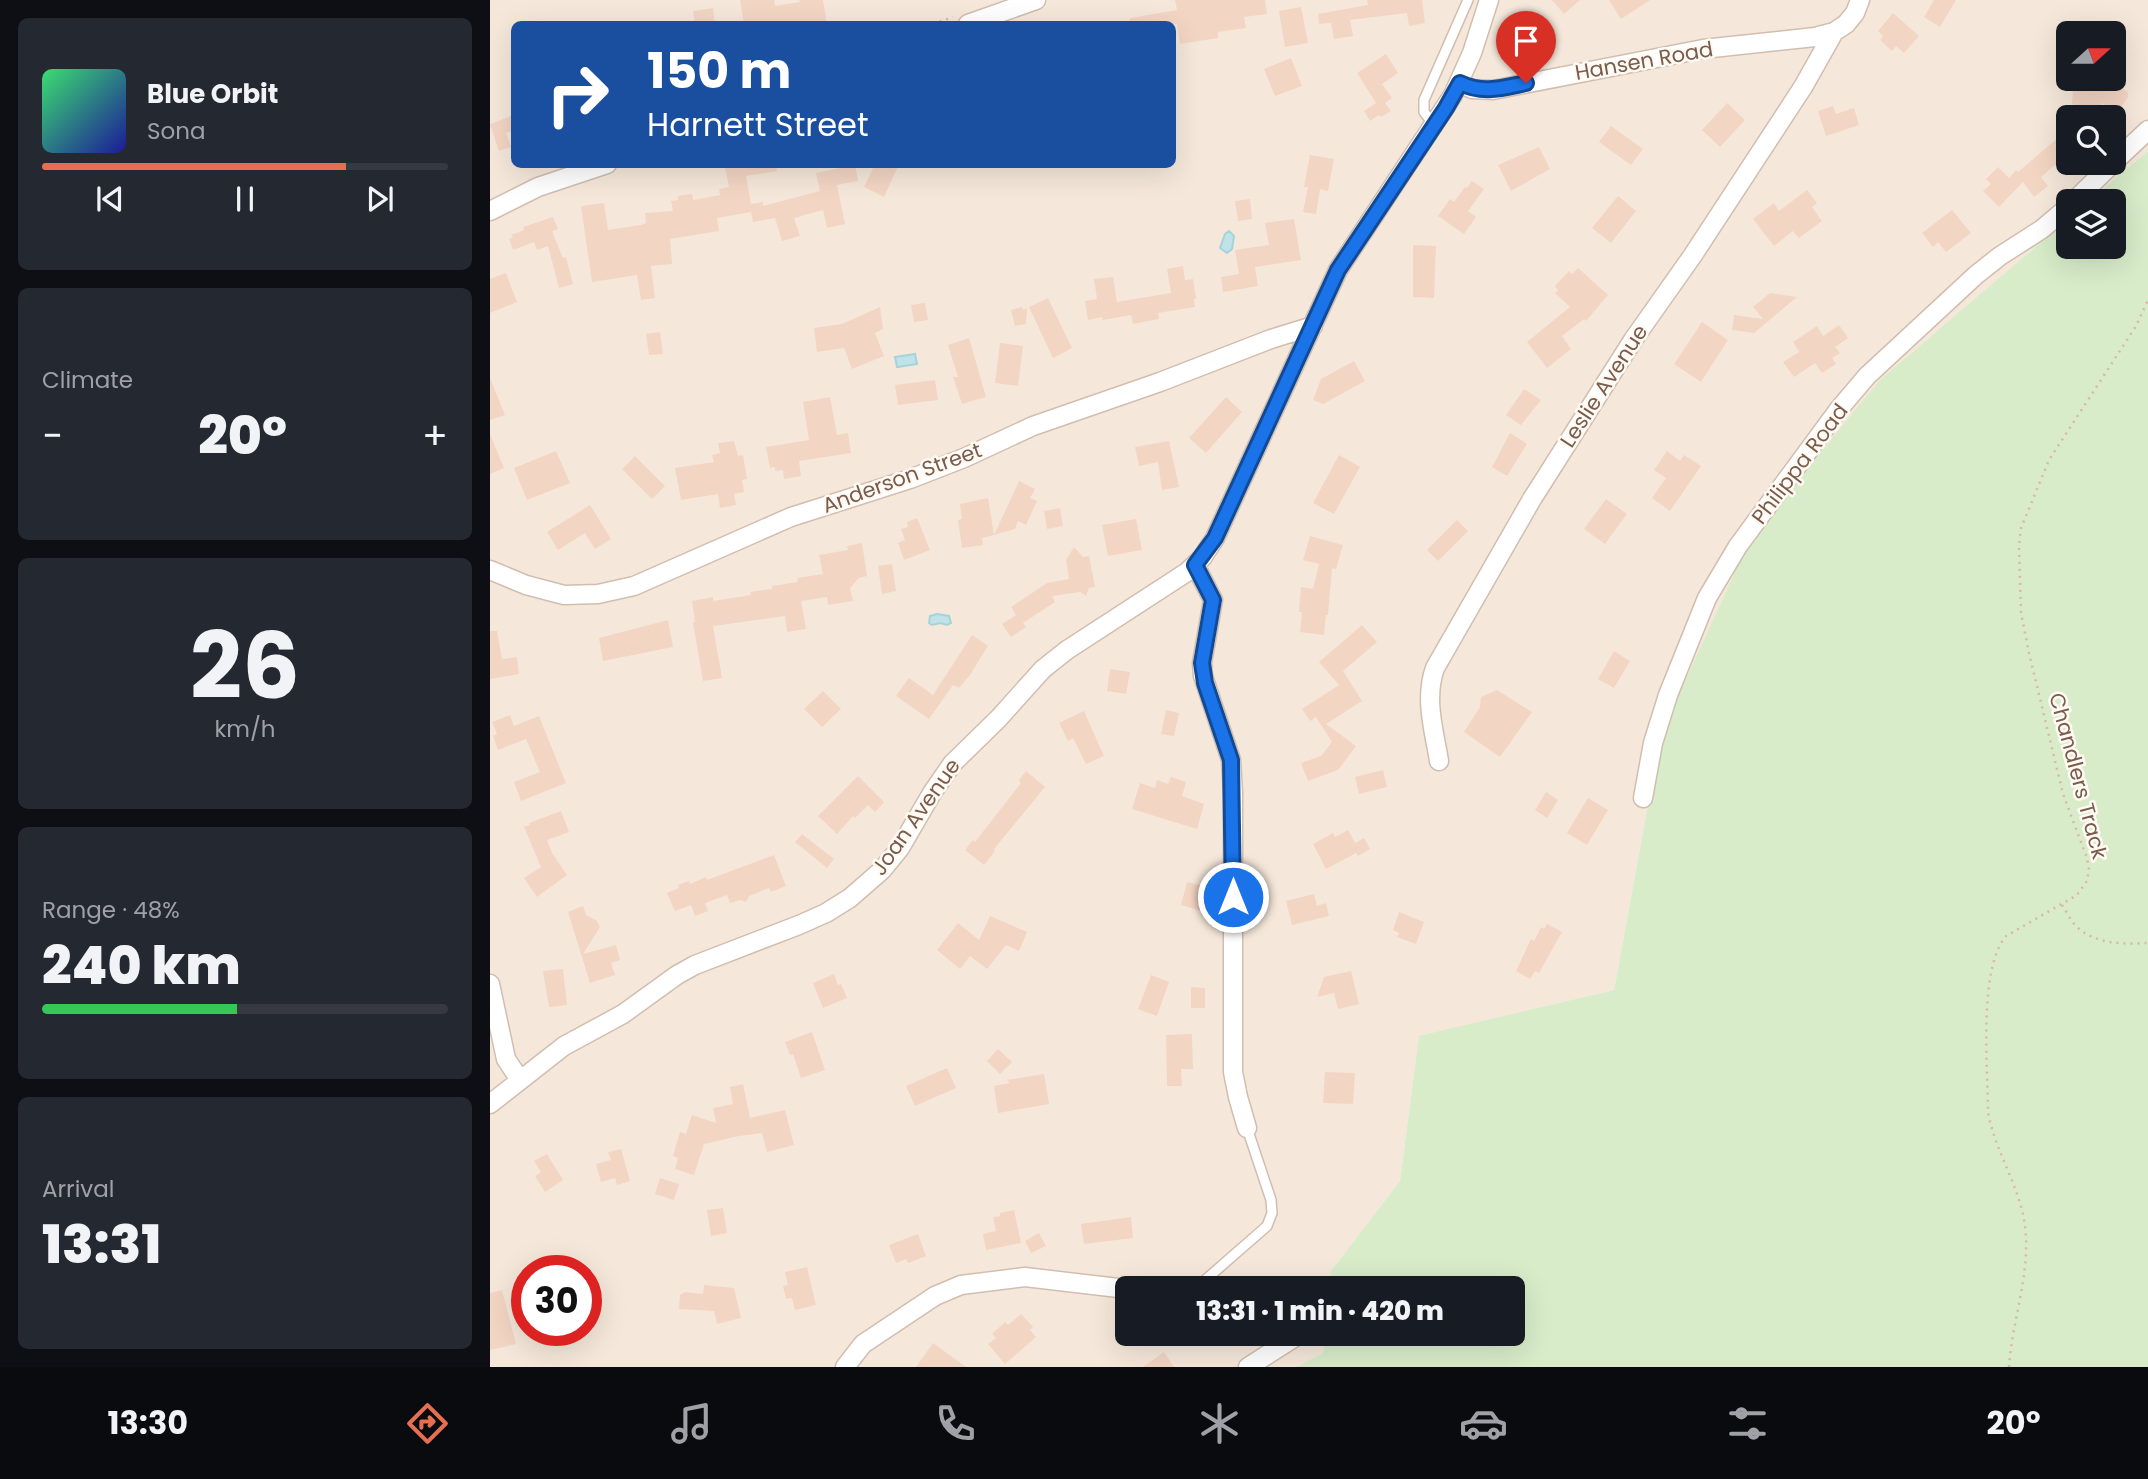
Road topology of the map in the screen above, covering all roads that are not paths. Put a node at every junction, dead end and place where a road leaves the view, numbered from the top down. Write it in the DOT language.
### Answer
graph roads {
  1 [pos="1036,0"];
  2 [pos="1468,0"];
  3 [pos="1489,0"];
  4 [pos="1860,0"];
  5 [pos="976,21"];
  6 [pos="1834,32"];
  7 [pos="1460,83"];
  8 [pos="1435,125"];
  9 [pos="2148,130"];
  10 [pos="2126,151"];
  11 [pos="595,168"];
  12 [pos="2101,175"];
  13 [pos="2086,189"];
  14 [pos="490,211"];
  15 [pos="2056,217"];
  16 [pos="1313,326"];
  17 [pos="1195,565"];
  18 [pos="490,570"];
  19 [pos="1439,761"];
  20 [pos="1643,798"];
  21 [pos="490,984"];
  22 [pos="520,1080"];
  23 [pos="490,1104"];
  24 [pos="1247,1128"];
  25 [pos="1210,1276"];
  26 [pos="1115,1288"];
  27 [pos="1281,1346"];
  28 [pos="845,1367"];
  29 [pos="1248,1367"];
  1 -- 5 [label="street"];
  2 -- 8 [label="lane"];
  3 -- 7 [label="street"];
  4 -- 6 [label="street"];
  6 -- 7 [label="street, Hansen Road"];
  6 -- 19 [label="street, Leslie Avenue"];
  7 -- 8 [label="street, Joan Avenue"];
  8 -- 16 [label="street, Joan Avenue"];
  9 -- 10 [label="street"];
  11 -- 14 [label="street"];
  12 -- 13 [label="street"];
  15 -- 20 [label="street, Philippa Road"];
  16 -- 17 [label="street, Joan Avenue"];
  16 -- 18 [label="street, Anderson Street"];
  17 -- 22 [label="street, Joan Avenue"];
  17 -- 24 [label="street"];
  21 -- 22 [label="street"];
  22 -- 23 [label="street, Joan Avenue"];
  24 -- 25 [label="lane"];
  26 -- 28 [label="street"];
  27 -- 29 [label="street"];
}
